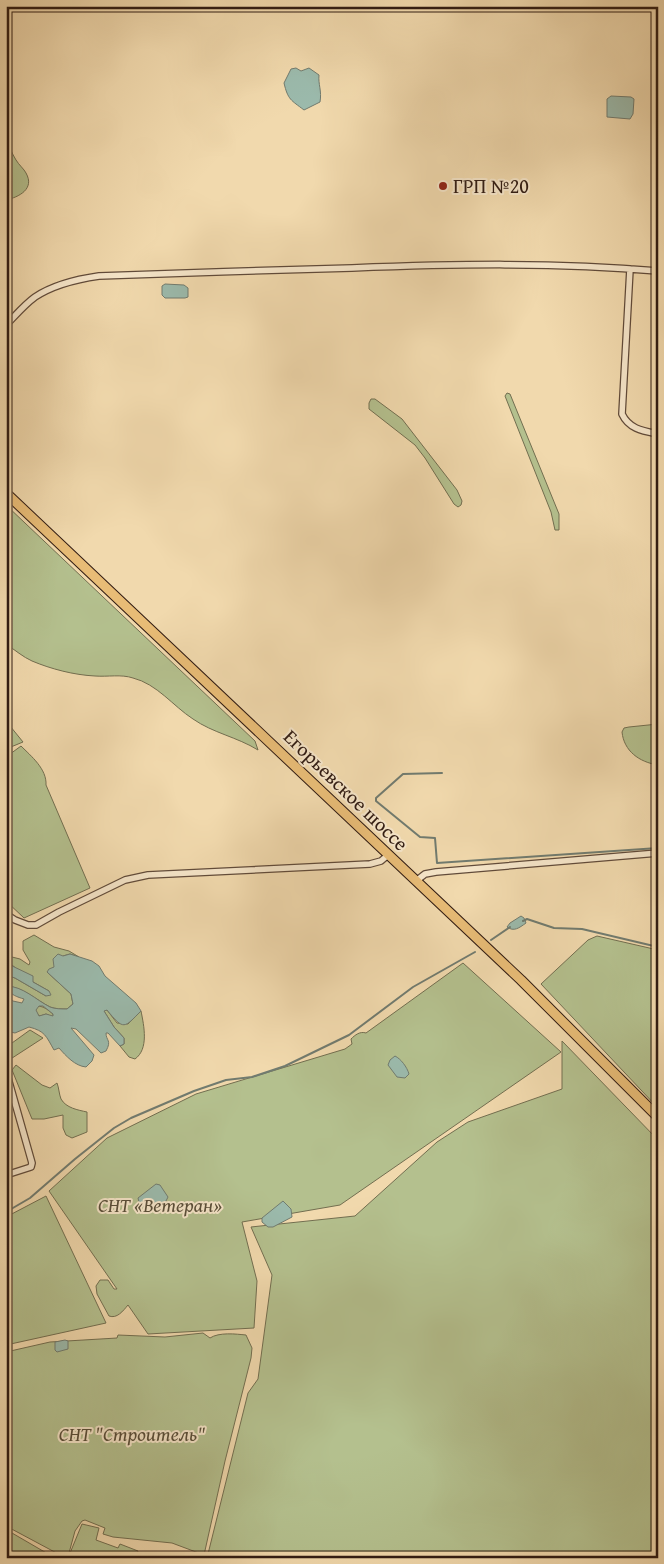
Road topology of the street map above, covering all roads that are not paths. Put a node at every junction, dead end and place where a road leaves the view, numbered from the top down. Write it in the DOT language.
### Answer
graph roads {
  1 [pos="630,269"];
  2 [pos="658,271"];
  3 [pos="6,325"];
  4 [pos="658,434"];
  5 [pos="6,493"];
  6 [pos="658,853"];
  7 [pos="388,855"];
  8 [pos="416,882"];
  9 [pos="6,914"];
  10 [pos="6,1072"];
  11 [pos="658,1117"];
  12 [pos="6,1175"];
  1 -- 2 [label="street"];
  1 -- 3 [label="street"];
  1 -- 4 [label="street"];
  5 -- 7 [label="main road, Егорьевское шоссе"];
  6 -- 8 [label="street"];
  7 -- 8 [label="main road, Егорьевское шоссе"];
  7 -- 9 [label="street"];
  8 -- 11 [label="main road, Егорьевское шоссе"];
  10 -- 12 [label="street"];
}
